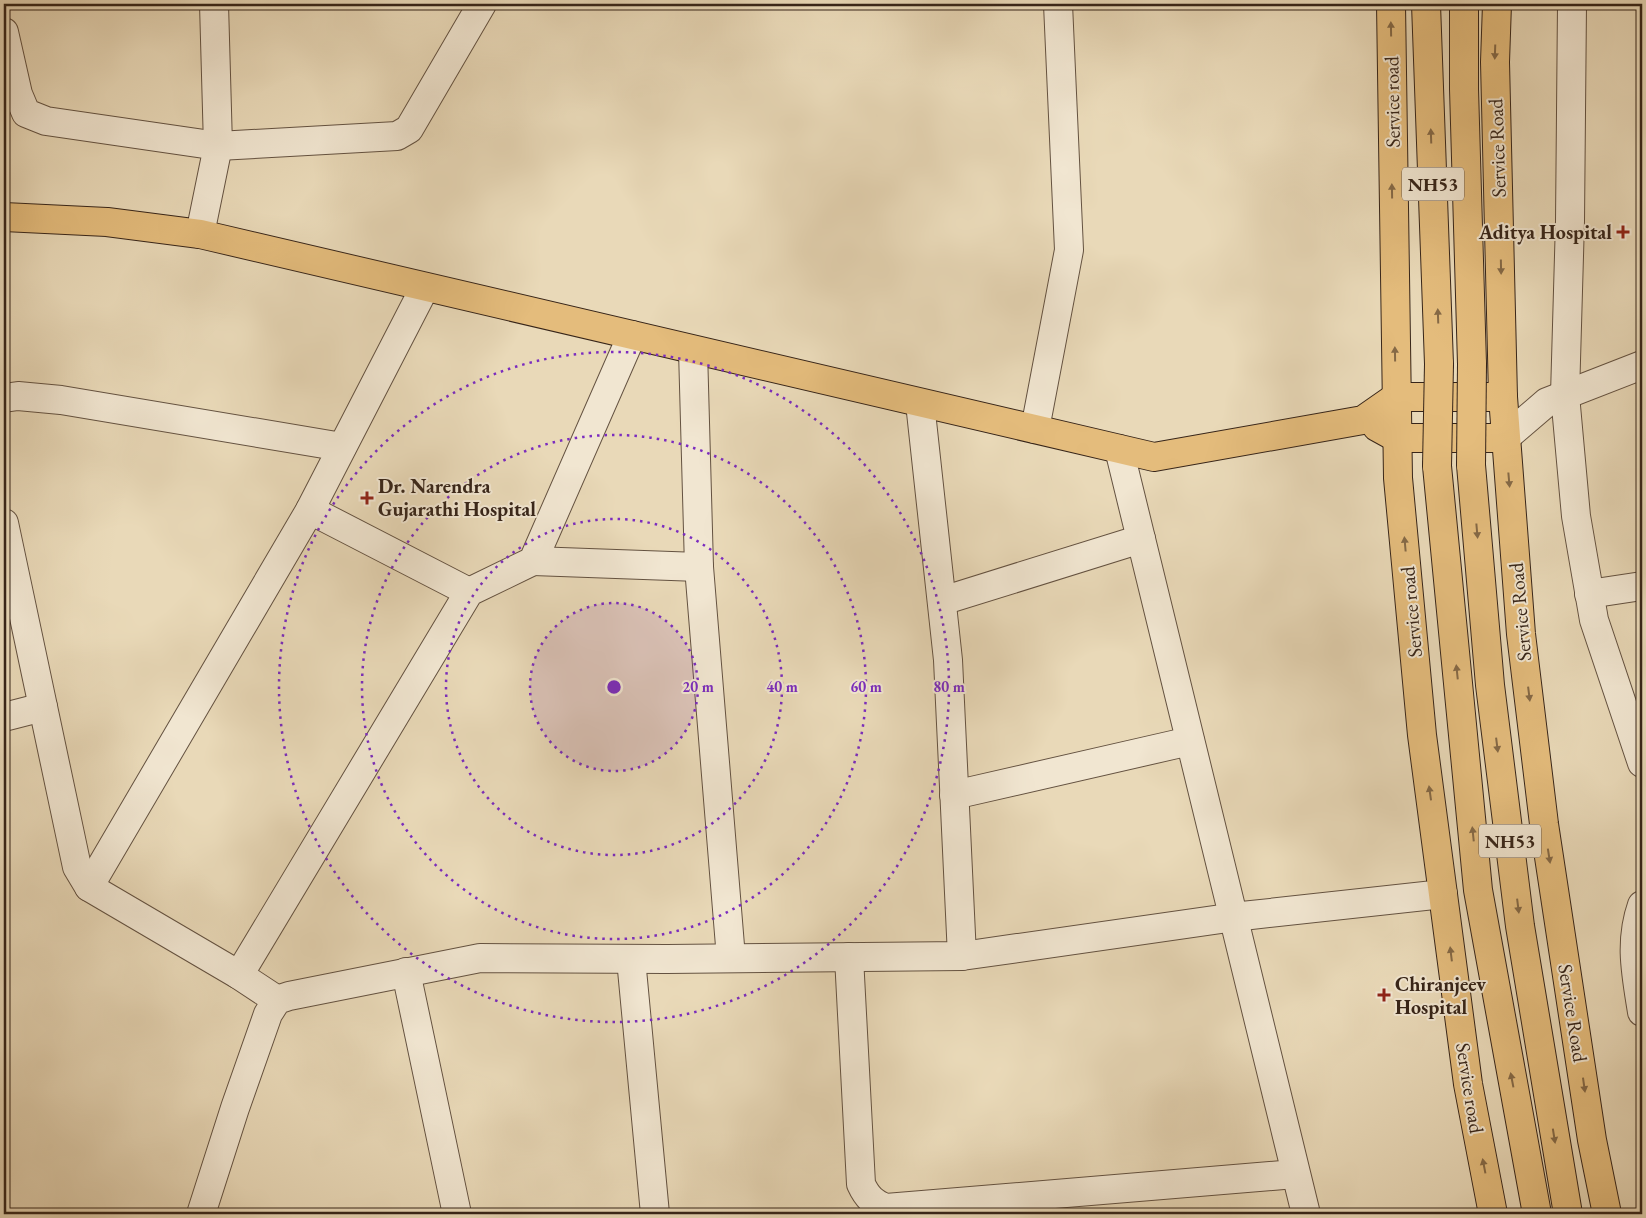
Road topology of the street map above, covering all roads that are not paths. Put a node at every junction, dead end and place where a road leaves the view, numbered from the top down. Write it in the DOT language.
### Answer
graph roads {
  1 [pos="214,4"];
  2 [pos="482,4"];
  3 [pos="1058,4"];
  4 [pos="1391,4"];
  5 [pos="1426,4"];
  6 [pos="1464,4"];
  7 [pos="1497,4"];
  8 [pos="1572,4"];
  9 [pos="4,32"];
  10 [pos="218,146"];
  11 [pos="4,217"];
  12 [pos="200,234"];
  13 [pos="425,287"];
  14 [pos="632,335"];
  15 [pos="693,350"];
  16 [pos="1642,365"];
  17 [pos="1565,395"];
  18 [pos="1396,397"];
  19 [pos="1504,397"];
  20 [pos="4,398"];
  21 [pos="920,402"];
  22 [pos="1530,418"];
  23 [pos="1363,420"];
  24 [pos="1035,429"];
  25 [pos="1397,438"];
  26 [pos="1505,438"];
  27 [pos="342,448"];
  28 [pos="1120,449"];
  29 [pos="310,510"];
  30 [pos="4,523"];
  31 [pos="1141,539"];
  32 [pos="533,561"];
  33 [pos="699,567"];
  34 [pos="1642,586"];
  35 [pos="469,592"];
  36 [pos="1589,594"];
  37 [pos="942,601"];
  38 [pos="1620,693"];
  39 [pos="44,707"];
  40 [pos="4,717"];
  41 [pos="1642,722"];
  42 [pos="1190,741"];
  43 [pos="1642,763"];
  44 [pos="954,795"];
  45 [pos="89,887"];
  46 [pos="1443,894"];
  47 [pos="1642,905"];
  48 [pos="1232,918"];
  49 [pos="962,956"];
  50 [pos="849,957"];
  51 [pos="731,958"];
  52 [pos="631,959"];
  53 [pos="406,972"];
  54 [pos="239,974"];
  55 [pos="276,1000"];
  56 [pos="1642,1012"];
  57 [pos="1295,1174"];
  58 [pos="201,1214"];
  59 [pos="457,1214"];
  60 [pos="655,1214"];
  61 [pos="1306,1214"];
  62 [pos="1493,1214"];
  63 [pos="1537,1214"];
  64 [pos="1568,1214"];
  65 [pos="1607,1214"];
  1 -- 10 [label="street"];
  2 -- 10 [label="street"];
  3 -- 24 [label="street"];
  18 -- 4 [label="main road, Service road, one-way"];
  63 -- 5 [label="main road, NH53, one-way, bridge"];
  6 -- 64 [label="main road, NH53, one-way, bridge"];
  7 -- 19 [label="main road, Service Road, one-way"];
  8 -- 17 [label="street"];
  9 -- 10 [label="street"];
  10 -- 12 [label="street"];
  11 -- 12 [label="main road"];
  12 -- 13 [label="main road"];
  13 -- 14 [label="main road"];
  13 -- 27 [label="street"];
  14 -- 15 [label="main road"];
  14 -- 32 [label="street"];
  15 -- 21 [label="main road"];
  15 -- 33 [label="street"];
  16 -- 17 [label="street"];
  17 -- 22 [label="street"];
  17 -- 36 [label="street"];
  18 -- 19 [label="main road"];
  18 -- 23 [label="main road"];
  18 -- 25 [label="main road, Service road"];
  19 -- 22 [label="street"];
  19 -- 26 [label="main road, Service Road"];
  20 -- 27 [label="street"];
  21 -- 24 [label="main road"];
  21 -- 37 [label="street"];
  22 -- 26 [label="street"];
  23 -- 25 [label="main road"];
  23 -- 28 [label="main road"];
  24 -- 28 [label="main road"];
  25 -- 26 [label="main road"];
  46 -- 25 [label="main road, Service road, one-way"];
  26 -- 65 [label="main road, Service Road, one-way"];
  27 -- 29 [label="street"];
  28 -- 31 [label="street"];
  29 -- 35 [label="street"];
  29 -- 45 [label="street"];
  30 -- 39 [label="street"];
  31 -- 37 [label="street"];
  31 -- 42 [label="street"];
  32 -- 33 [label="street"];
  32 -- 35 [label="street"];
  33 -- 51 [label="street"];
  34 -- 36 [label="street"];
  35 -- 54 [label="street"];
  36 -- 38 [label="street"];
  37 -- 44 [label="street"];
  38 -- 41 [label="street"];
  38 -- 43 [label="street"];
  39 -- 40 [label="street"];
  39 -- 45 [label="street"];
  42 -- 44 [label="street"];
  42 -- 48 [label="street"];
  44 -- 49 [label="street"];
  45 -- 54 [label="street"];
  46 -- 48 [label="street"];
  62 -- 46 [label="main road, Service road, one-way"];
  47 -- 56 [label="street"];
  48 -- 49 [label="street"];
  48 -- 57 [label="street"];
  49 -- 50 [label="street"];
  50 -- 51 [label="street"];
  50 -- 57 [label="street"];
  51 -- 52 [label="street"];
  52 -- 53 [label="street"];
  52 -- 60 [label="street"];
  53 -- 55 [label="street"];
  53 -- 59 [label="street"];
  54 -- 55 [label="street"];
  55 -- 58 [label="street"];
  57 -- 61 [label="street"];
}
